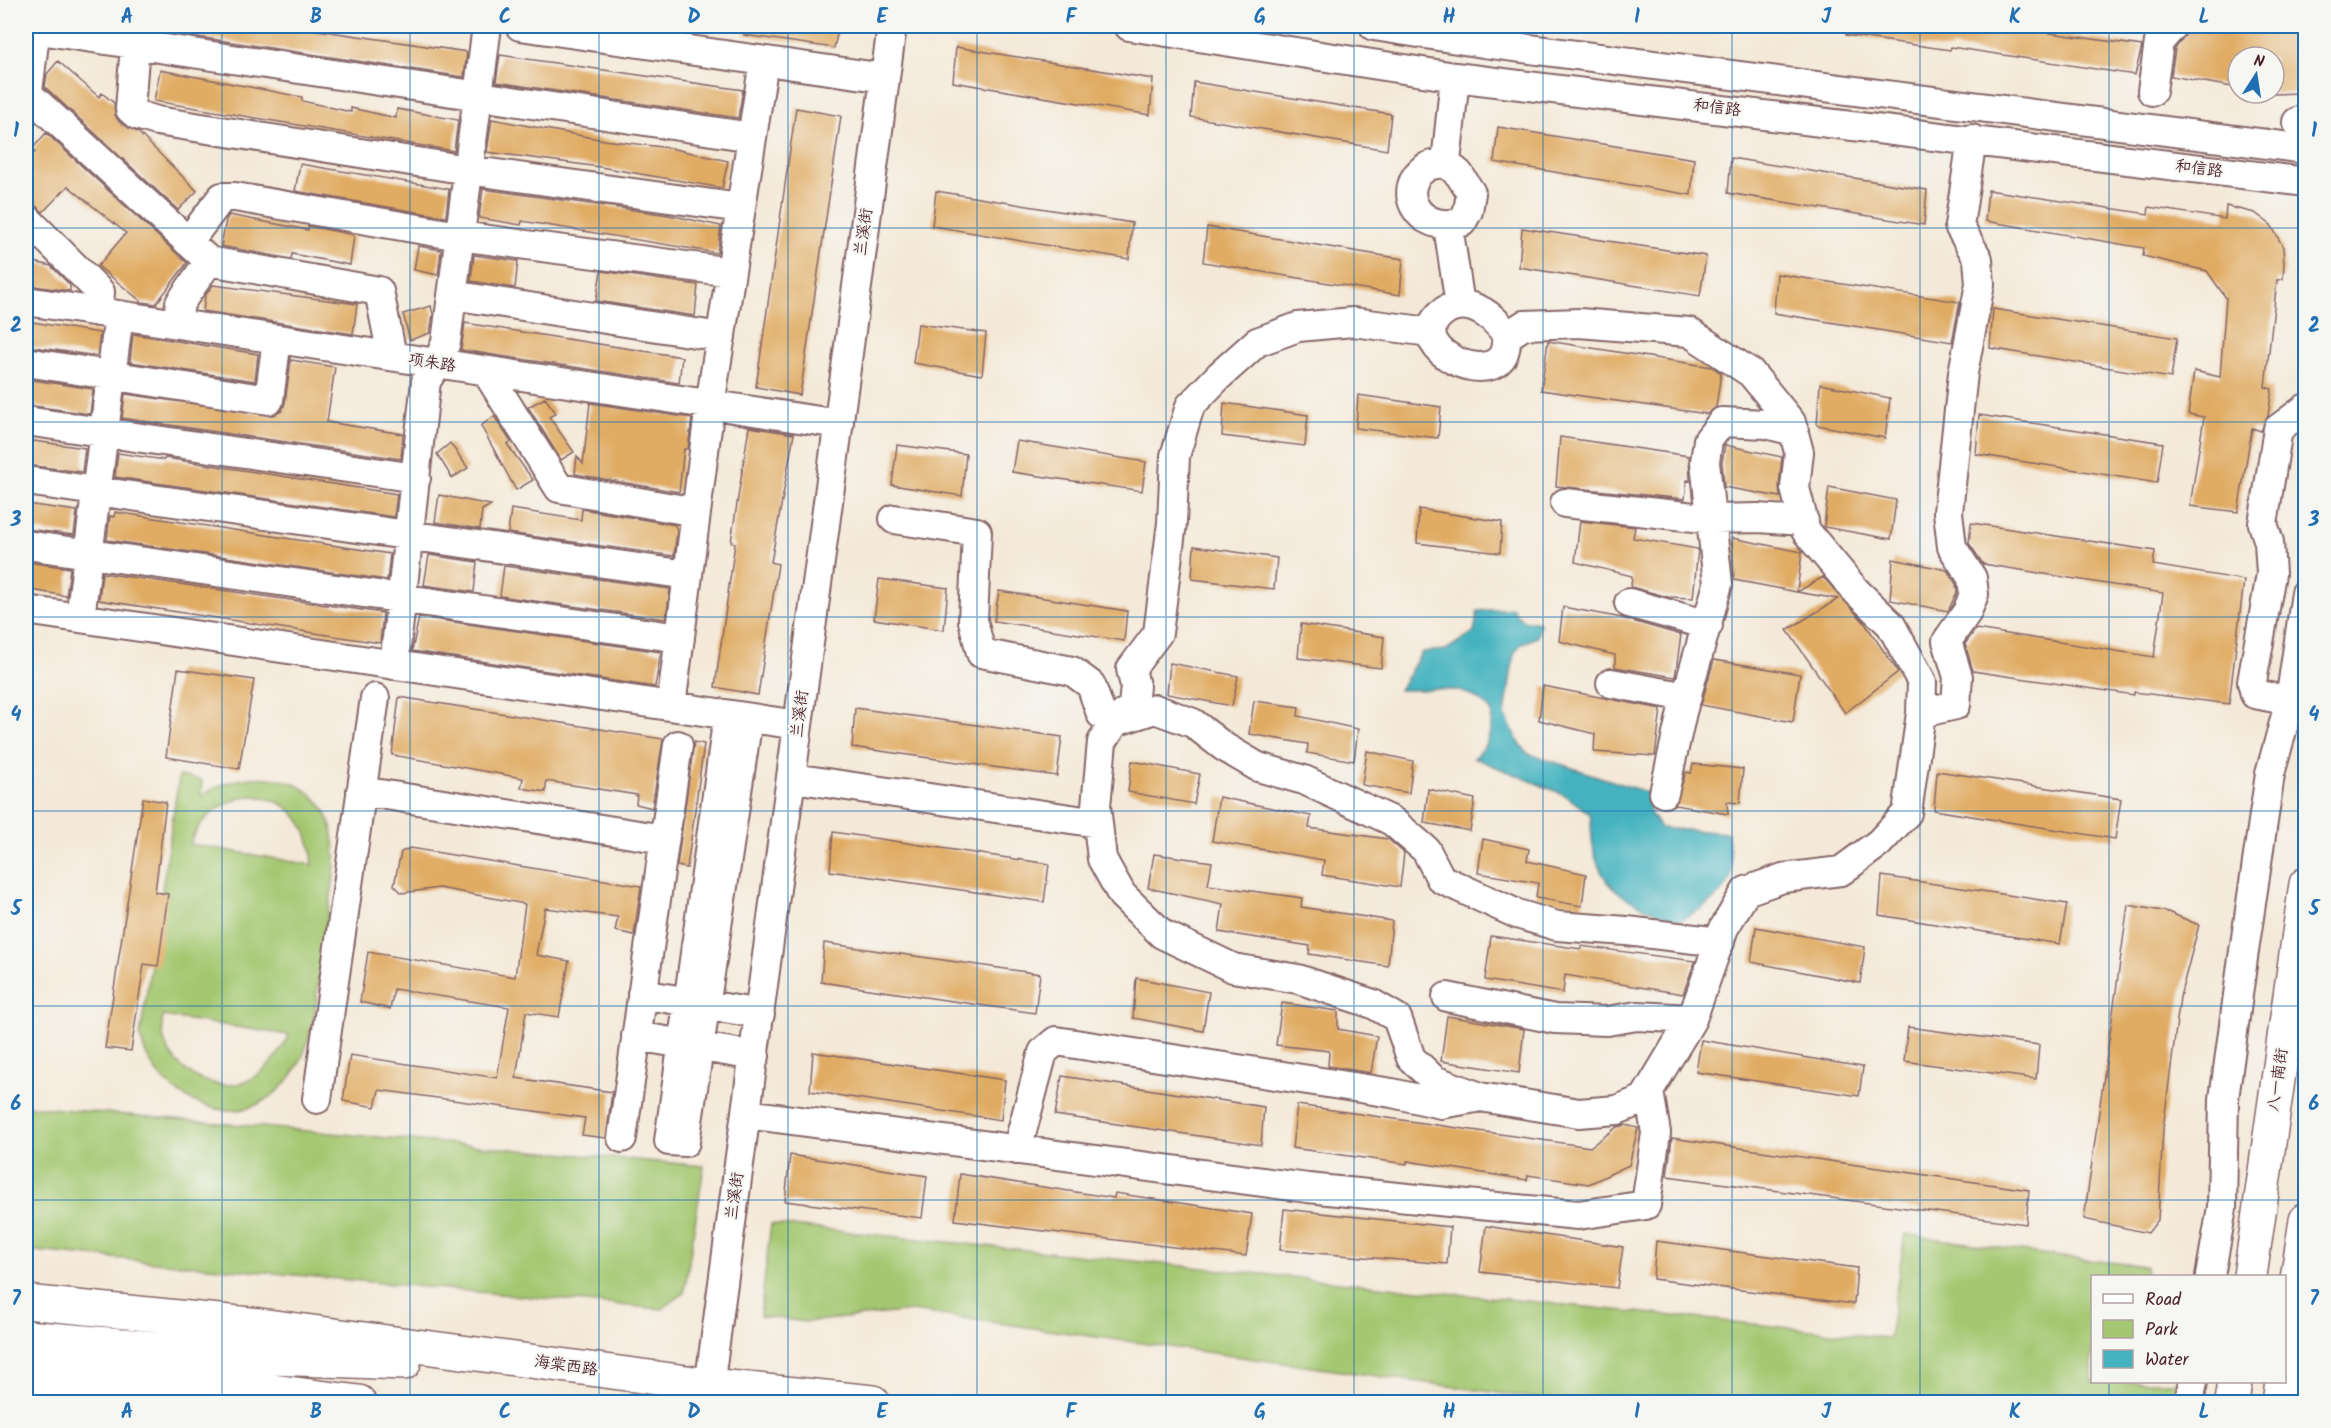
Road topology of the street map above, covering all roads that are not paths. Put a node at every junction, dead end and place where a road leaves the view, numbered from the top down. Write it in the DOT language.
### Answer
graph roads {
  1 [pos="487,26"];
  2 [pos="520,26"];
  3 [pos="892,26"];
  4 [pos="1129,26"];
  5 [pos="1374,26"];
  6 [pos="2173,26"];
  7 [pos="32,28"];
  8 [pos="1484,34"];
  9 [pos="135,45"];
  10 [pos="764,61"];
  11 [pos="1455,77"];
  12 [pos="885,78"];
  13 [pos="2152,91"];
  14 [pos="478,97"];
  15 [pos="26,101"];
  16 [pos="752,137"];
  17 [pos="1971,140"];
  18 [pos="2306,149"];
  19 [pos="1446,163"];
  20 [pos="468,170"];
  21 [pos="2306,182"];
  22 [pos="741,208"];
  23 [pos="26,218"];
  24 [pos="1448,226"];
  25 [pos="459,236"];
  26 [pos="188,242"];
  27 [pos="209,261"];
  28 [pos="731,272"];
  29 [pos="452,296"];
  30 [pos="26,301"];
  31 [pos="1460,305"];
  32 [pos="108,314"];
  33 [pos="177,324"];
  34 [pos="1430,333"];
  35 [pos="1507,336"];
  36 [pos="721,337"];
  37 [pos="277,339"];
  38 [pos="392,356"];
  39 [pos="26,362"];
  40 [pos="438,363"];
  41 [pos="486,371"];
  42 [pos="111,375"];
  43 [pos="710,405"];
  44 [pos="2306,408"];
  45 [pos="26,421"];
  46 [pos="839,424"];
  47 [pos="1794,431"];
  48 [pos="104,432"];
  49 [pos="416,478"];
  50 [pos="26,482"];
  51 [pos="96,492"];
  52 [pos="1565,503"];
  53 [pos="696,512"];
  54 [pos="894,519"];
  55 [pos="1713,519"];
  56 [pos="1804,521"];
  57 [pos="409,536"];
  58 [pos="26,545"];
  59 [pos="88,554"];
  60 [pos="688,575"];
  61 [pos="2306,593"];
  62 [pos="402,599"];
  63 [pos="1629,603"];
  64 [pos="26,610"];
  65 [pos="80,618"];
  66 [pos="1708,625"];
  67 [pos="680,638"];
  68 [pos="394,665"];
  69 [pos="1611,683"];
  70 [pos="1687,697"];
  71 [pos="375,698"];
  72 [pos="2290,701"];
  73 [pos="671,706"];
  74 [pos="1922,714"];
  75 [pos="738,716"];
  76 [pos="1115,722"];
  77 [pos="798,725"];
  78 [pos="678,745"];
  79 [pos="793,778"];
  80 [pos="361,791"];
  81 [pos="1664,793"];
  82 [pos="1098,823"];
  83 [pos="664,839"];
  84 [pos="2306,884"];
  85 [pos="1720,942"];
  86 [pos="642,994"];
  87 [pos="1447,997"];
  88 [pos="697,1003"];
  89 [pos="760,1014"];
  90 [pos="1692,1019"];
  91 [pos="636,1036"];
  92 [pos="691,1045"];
  93 [pos="754,1056"];
  94 [pos="1649,1091"];
  95 [pos="1480,1097"];
  96 [pos="317,1099"];
  97 [pos="747,1114"];
  98 [pos="622,1138"];
  99 [pos="1017,1150"];
  100 [pos="2306,1220"];
  101 [pos="2210,1275"];
  102 [pos="2250,1275"];
  103 [pos="26,1302"];
  104 [pos="26,1337"];
  105 [pos="2286,1352"];
  106 [pos="26,1365"];
  107 [pos="615,1372"];
  108 [pos="2193,1383"];
  109 [pos="2235,1383"];
  110 [pos="2282,1383"];
  111 [pos="26,1391"];
  112 [pos="708,1394"];
  113 [pos="157,1402"];
  114 [pos="359,1402"];
  115 [pos="873,1402"];
  116 [pos="2189,1402"];
  117 [pos="2232,1402"];
  118 [pos="2279,1402"];
  1 -- 14 [label="street"];
  2 -- 10 [label="street"];
  3 -- 12 [label="street, 兰溪街"];
  4 -- 11 [label="street, 和信路"];
  5 -- 8 [label="street, 和信路"];
  6 -- 13 [label="street"];
  7 -- 9 [label="street"];
  7 -- 15 [label="street"];
  8 -- 18 [label="street, 和信路"];
  9 -- 14 [label="street"];
  9 -- 20 [label="street"];
  10 -- 12 [label="street"];
  10 -- 16 [label="street"];
  11 -- 17 [label="street, 和信路"];
  11 -- 19 [label="street"];
  12 -- 46 [label="street, 兰溪街"];
  14 -- 16 [label="street"];
  14 -- 20 [label="street"];
  15 -- 26 [label="street"];
  16 -- 22 [label="street"];
  17 -- 21 [label="street, 和信路"];
  17 -- 74 [label="street"];
  19 -- 24 [label="street"];
  19 -- 24 [label="street"];
  20 -- 22 [label="street"];
  20 -- 25 [label="street"];
  22 -- 28 [label="street"];
  23 -- 32 [label="street"];
  24 -- 31 [label="street"];
  25 -- 26 [label="street"];
  25 -- 28 [label="street"];
  25 -- 29 [label="street"];
  26 -- 27 [label="street"];
  27 -- 33 [label="street"];
  27 -- 38 [label="street"];
  28 -- 36 [label="street"];
  29 -- 36 [label="street"];
  29 -- 40 [label="street"];
  30 -- 32 [label="street, 项朱路"];
  31 -- 34 [label="street"];
  31 -- 35 [label="street"];
  32 -- 33 [label="street, 项朱路"];
  32 -- 42 [label="street"];
  33 -- 37 [label="street, 项朱路"];
  34 -- 35 [label="street"];
  34 -- 76 [label="street"];
  35 -- 47 [label="street"];
  36 -- 43 [label="street"];
  37 -- 38 [label="street, 项朱路"];
  37 -- 42 [label="street"];
  38 -- 40 [label="street, 项朱路"];
  39 -- 42 [label="street"];
  40 -- 41 [label="street, 项朱路"];
  40 -- 49 [label="street"];
  41 -- 43 [label="street, 项朱路"];
  41 -- 53 [label="street"];
  42 -- 48 [label="street"];
  43 -- 46 [label="street, 项朱路"];
  43 -- 53 [label="street"];
  44 -- 72 [label="street"];
  45 -- 48 [label="street"];
  46 -- 77 [label="street, 兰溪街"];
  47 -- 55 [label="street"];
  47 -- 56 [label="street"];
  48 -- 49 [label="street"];
  48 -- 51 [label="street"];
  49 -- 57 [label="street"];
  50 -- 51 [label="street"];
  51 -- 57 [label="street"];
  51 -- 59 [label="street"];
  52 -- 55 [label="street"];
  53 -- 60 [label="street"];
  54 -- 76 [label="street"];
  55 -- 56 [label="street"];
  55 -- 66 [label="street"];
  56 -- 74 [label="street"];
  57 -- 60 [label="street"];
  57 -- 62 [label="street"];
  58 -- 59 [label="street"];
  59 -- 62 [label="street"];
  59 -- 65 [label="street"];
  60 -- 67 [label="street"];
  61 -- 72 [label="street"];
  62 -- 67 [label="street"];
  62 -- 68 [label="street"];
  63 -- 66 [label="street"];
  64 -- 65 [label="street"];
  65 -- 68 [label="street"];
  66 -- 70 [label="street"];
  67 -- 73 [label="street"];
  68 -- 73 [label="street"];
  69 -- 70 [label="street"];
  70 -- 81 [label="street"];
  71 -- 80 [label="street"];
  72 -- 101 [label="street"];
  73 -- 75 [label="street"];
  74 -- 85 [label="street"];
  75 -- 77 [label="street"];
  75 -- 88 [label="street"];
  76 -- 82 [label="street"];
  76 -- 85 [label="street"];
  77 -- 79 [label="street, 兰溪街"];
  78 -- 83 [label="street"];
  79 -- 82 [label="street"];
  79 -- 89 [label="street, 兰溪街"];
  80 -- 83 [label="street"];
  80 -- 96 [label="street"];
  82 -- 95 [label="street"];
  83 -- 86 [label="street"];
  84 -- 102 [label="main road, 八一南街"];
  85 -- 90 [label="street"];
  86 -- 88 [label="street"];
  86 -- 91 [label="street"];
  87 -- 90 [label="street"];
  88 -- 89 [label="street"];
  88 -- 92 [label="street"];
  89 -- 93 [label="street, 兰溪街"];
  90 -- 94 [label="street"];
  91 -- 92 [label="street"];
  91 -- 98 [label="street"];
  92 -- 93 [label="street"];
  93 -- 97 [label="street, 兰溪街"];
  94 -- 95 [label="street"];
  94 -- 99 [label="street"];
  95 -- 99 [label="street"];
  97 -- 99 [label="street"];
  97 -- 112 [label="street, 兰溪街"];
  100 -- 105 [label="main road"];
  103 -- 107 [label="main road, 海棠西路"];
  104 -- 107 [label="main road"];
  106 -- 114 [label="main road"];
  107 -- 112 [label="main road, 海棠西路"];
  108 -- 116 [label="street"];
  109 -- 117 [label="main road"];
  110 -- 118 [label="main road"];
  111 -- 113 [label="main road"];
  112 -- 115 [label="main road, 海棠西路"];
}
